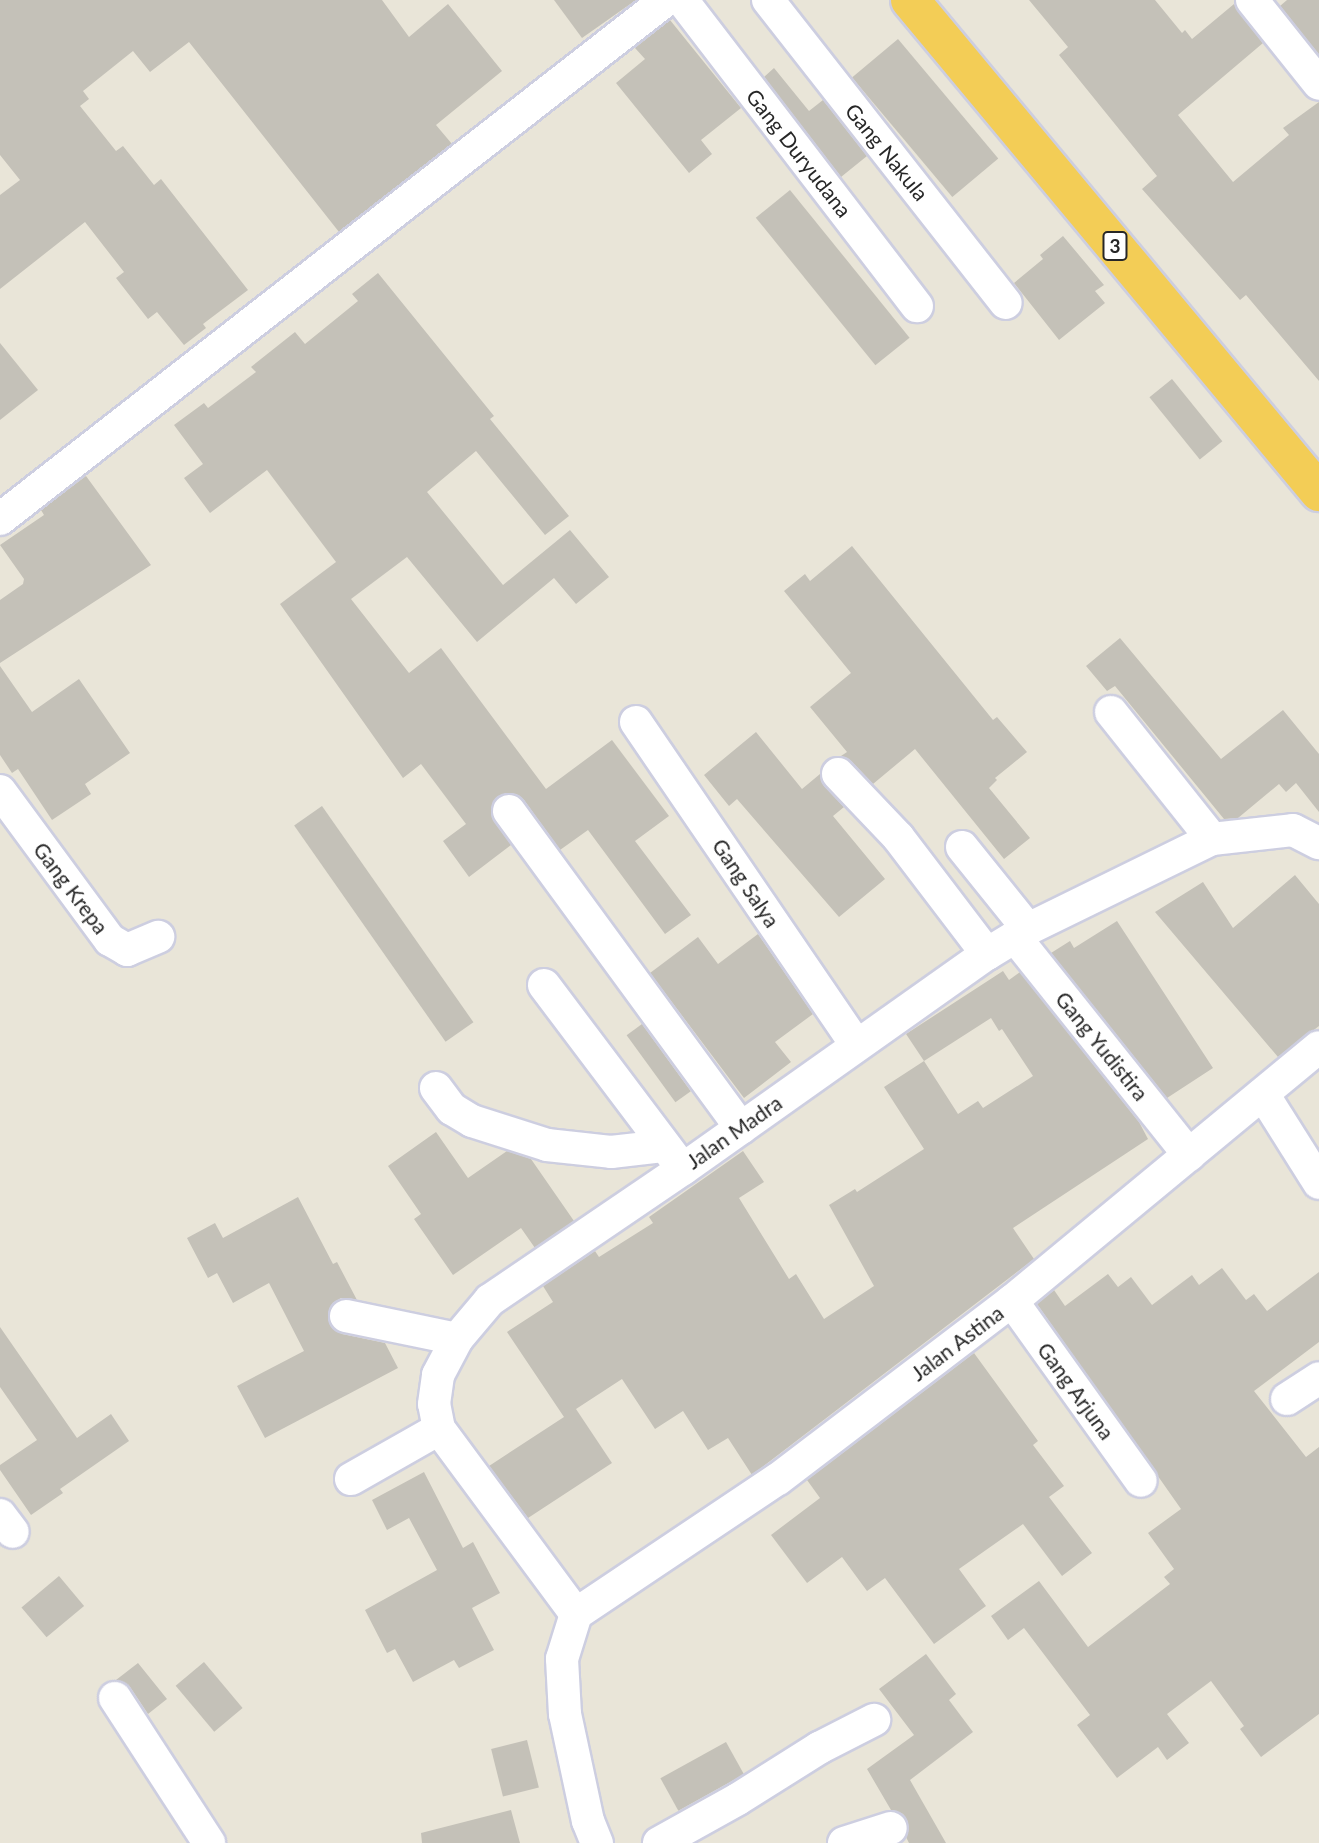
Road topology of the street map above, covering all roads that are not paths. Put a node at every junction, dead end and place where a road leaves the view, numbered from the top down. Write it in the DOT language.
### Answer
graph roads {
  1 [pos="666,0"];
  2 [pos="682,0"];
  3 [pos="768,0"];
  4 [pos="910,0"];
  5 [pos="1252,0"];
  6 [pos="1319,84"];
  7 [pos="1006,303"];
  8 [pos="917,306"];
  9 [pos="1319,492"];
  10 [pos="0,519"];
  11 [pos="1111,712"];
  12 [pos="636,722"];
  13 [pos="838,774"];
  14 [pos="0,791"];
  15 [pos="509,811"];
  16 [pos="1212,839"];
  17 [pos="1319,843"];
  18 [pos="962,847"];
  19 [pos="1022,933"];
  20 [pos="158,937"];
  21 [pos="987,954"];
  22 [pos="544,985"];
  23 [pos="856,1045"];
  24 [pos="1319,1047"];
  25 [pos="436,1088"];
  26 [pos="1263,1094"];
  27 [pos="741,1128"];
  28 [pos="1189,1155"];
  29 [pos="673,1157"];
  30 [pos="1319,1183"];
  31 [pos="1012,1301"];
  32 [pos="346,1316"];
  33 [pos="457,1339"];
  34 [pos="1319,1378"];
  35 [pos="1287,1399"];
  36 [pos="439,1429"];
  37 [pos="351,1479"];
  38 [pos="1141,1481"];
  39 [pos="576,1614"];
  40 [pos="115,1699"];
  41 [pos="874,1720"];
  42 [pos="891,1828"];
  43 [pos="209,1843"];
  44 [pos="597,1843"];
  45 [pos="659,1843"];
  46 [pos="844,1843"];
  1 -- 10 [label="street"];
  2 -- 8 [label="street, Gang Duryudana"];
  3 -- 7 [label="street, Gang Nakula"];
  4 -- 9 [label="highway, 3"];
  5 -- 6 [label="street"];
  11 -- 16 [label="street"];
  12 -- 23 [label="street, Gang Salya"];
  13 -- 21 [label="street"];
  14 -- 20 [label="street, Gang Krepa"];
  15 -- 27 [label="street"];
  16 -- 17 [label="street, Jalan Madra"];
  16 -- 19 [label="street, Jalan Madra"];
  18 -- 19 [label="street, Gang Yudistira"];
  19 -- 21 [label="street, Jalan Madra"];
  19 -- 28 [label="street, Gang Yudistira"];
  21 -- 23 [label="street, Jalan Madra"];
  22 -- 29 [label="street"];
  23 -- 27 [label="street, Jalan Madra"];
  24 -- 26 [label="street, Jalan Astina"];
  25 -- 29 [label="street"];
  26 -- 28 [label="street, Jalan Astina"];
  26 -- 30 [label="street"];
  27 -- 29 [label="street, Jalan Madra"];
  28 -- 31 [label="street, Jalan Astina"];
  29 -- 33 [label="street, Jalan Madra"];
  31 -- 38 [label="street, Gang Arjuna"];
  31 -- 39 [label="street, Jalan Astina"];
  32 -- 33 [label="street"];
  33 -- 36 [label="street, Jalan Madra"];
  34 -- 35 [label="street"];
  36 -- 37 [label="street"];
  36 -- 39 [label="street, Jalan Madra"];
  39 -- 44 [label="street"];
  40 -- 43 [label="street"];
  41 -- 45 [label="street"];
  42 -- 46 [label="street"];
}
